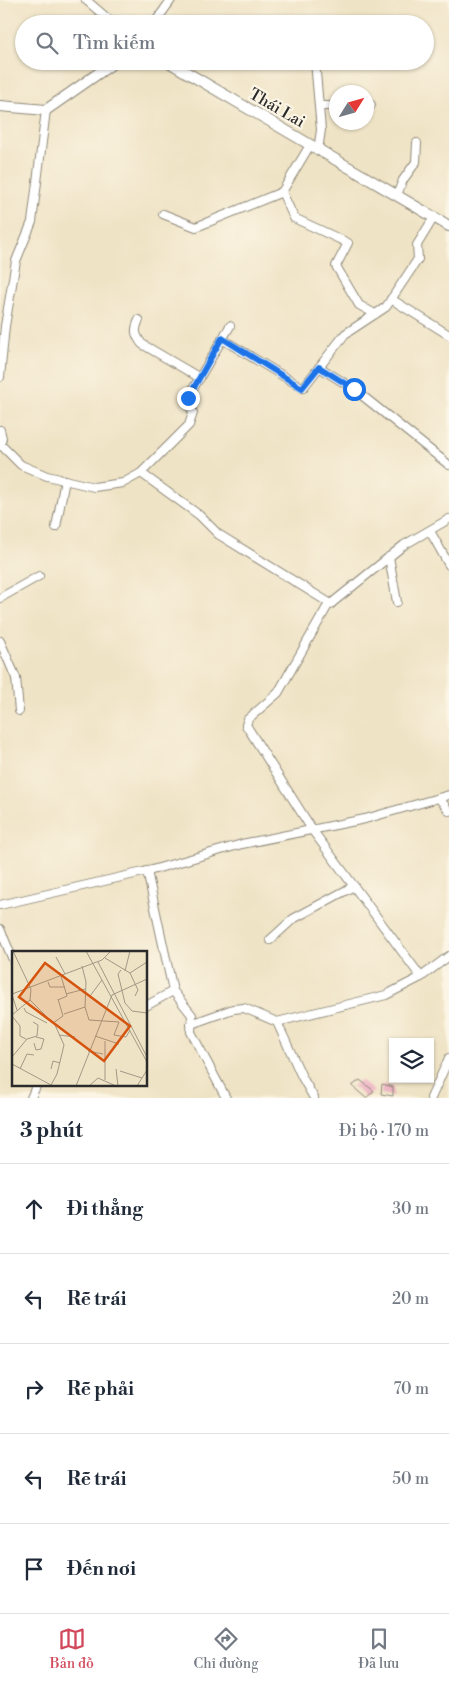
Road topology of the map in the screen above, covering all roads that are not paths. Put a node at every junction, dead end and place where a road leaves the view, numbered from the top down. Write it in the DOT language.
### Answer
graph roads {
  1 [pos="86,0"];
  2 [pos="171,0"];
  3 [pos="104,15"];
  4 [pos="160,15"];
  5 [pos="103,70"];
  6 [pos="182,70"];
  7 [pos="316,70"];
  8 [pos="0,106"];
  9 [pos="319,106"];
  10 [pos="329,106"];
  11 [pos="46,110"];
  12 [pos="417,143"];
  13 [pos="314,147"];
  14 [pos="282,192"];
  15 [pos="397,195"];
  16 [pos="163,214"];
  17 [pos="434,217"];
  18 [pos="449,226"];
  19 [pos="391,299"];
  20 [pos="375,314"];
  21 [pos="138,320"];
  22 [pos="230,326"];
  23 [pos="449,336"];
  24 [pos="222,338"];
  25 [pos="319,367"];
  26 [pos="0,377"];
  27 [pos="200,378"];
  28 [pos="0,430"];
  29 [pos="0,445"];
  30 [pos="449,465"];
  31 [pos="141,473"];
  32 [pos="65,480"];
  33 [pos="449,518"];
  34 [pos="56,526"];
  35 [pos="430,531"];
  36 [pos="389,557"];
  37 [pos="449,565"];
  38 [pos="39,576"];
  39 [pos="0,598"];
  40 [pos="397,602"];
  41 [pos="331,604"];
  42 [pos="0,641"];
  43 [pos="19,711"];
  44 [pos="449,795"];
  45 [pos="439,798"];
  46 [pos="449,811"];
  47 [pos="313,831"];
  48 [pos="147,871"];
  49 [pos="354,886"];
  50 [pos="0,905"];
  51 [pos="0,929"];
  52 [pos="270,940"];
  53 [pos="449,956"];
  54 [pos="12,957"];
  55 [pos="421,977"];
  56 [pos="173,990"];
  57 [pos="148,1005"];
  58 [pos="277,1022"];
  59 [pos="191,1024"];
  60 [pos="449,1058"];
  61 [pos="36,1086"];
  62 [pos="31,1098"];
  63 [pos="226,1098"];
  64 [pos="314,1098"];
  65 [pos="431,1098"];
  1 -- 3 [label="street"];
  2 -- 4 [label="street"];
  5 -- 11 [label="street"];
  6 -- 13 [label="street, Thái Lai"];
  7 -- 9 [label="street"];
  8 -- 11 [label="street"];
  9 -- 10 [label="street"];
  9 -- 13 [label="street"];
  11 -- 26 [label="street"];
  12 -- 15 [label="street"];
  13 -- 14 [label="street"];
  13 -- 15 [label="street, Thái Lai"];
  14 -- 16 [label="street"];
  14 -- 20 [label="street"];
  15 -- 17 [label="street, Thái Lai"];
  17 -- 18 [label="street, Thái Lai"];
  17 -- 19 [label="street"];
  19 -- 20 [label="street"];
  19 -- 23 [label="street"];
  20 -- 25 [label="street"];
  21 -- 27 [label="street"];
  22 -- 24 [label="street"];
  24 -- 25 [label="street"];
  24 -- 27 [label="street"];
  25 -- 30 [label="street"];
  27 -- 31 [label="street"];
  28 -- 29 [label="street"];
  29 -- 32 [label="street"];
  31 -- 32 [label="street"];
  31 -- 41 [label="street"];
  32 -- 34 [label="street"];
  33 -- 35 [label="street"];
  35 -- 36 [label="street"];
  35 -- 37 [label="street"];
  36 -- 40 [label="street"];
  36 -- 41 [label="street"];
  38 -- 39 [label="street"];
  41 -- 47 [label="street"];
  42 -- 43 [label="street"];
  44 -- 45 [label="street"];
  45 -- 46 [label="street"];
  45 -- 47 [label="street"];
  47 -- 48 [label="street"];
  47 -- 49 [label="street"];
  48 -- 50 [label="street"];
  48 -- 56 [label="street"];
  49 -- 52 [label="street"];
  49 -- 55 [label="street"];
  51 -- 54 [label="street"];
  53 -- 55 [label="street"];
  55 -- 58 [label="street"];
  56 -- 57 [label="street"];
  56 -- 59 [label="street"];
  58 -- 59 [label="street"];
  58 -- 64 [label="street"];
  59 -- 63 [label="street"];
  60 -- 65 [label="street"];
  61 -- 62 [label="street"];
}
